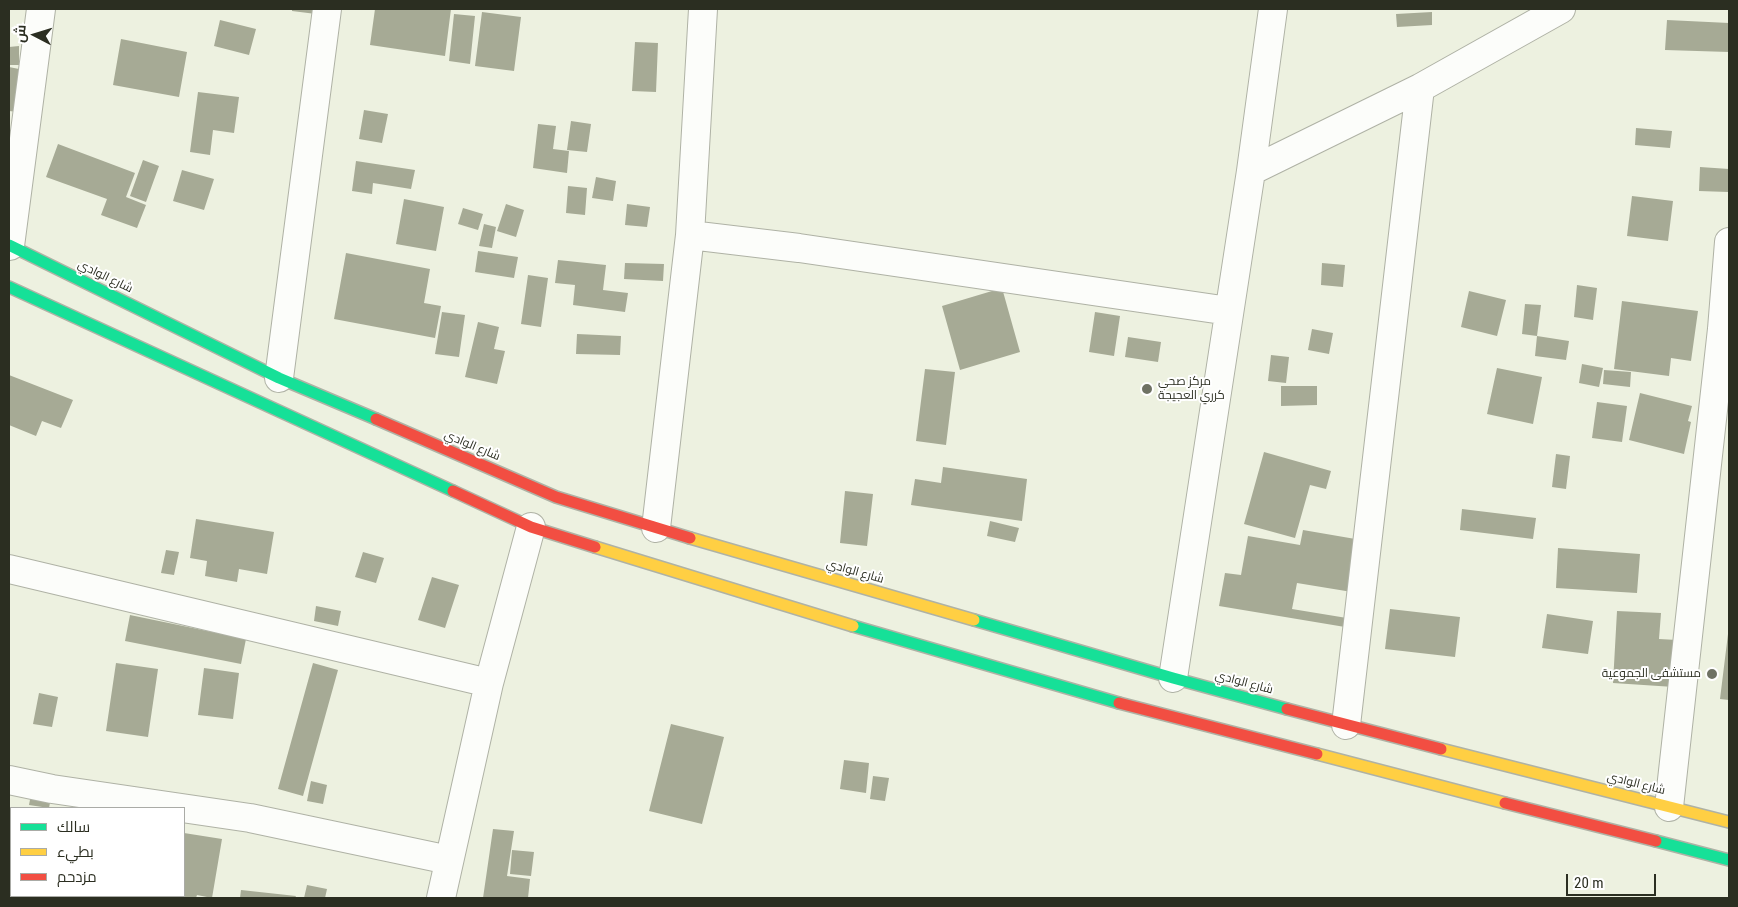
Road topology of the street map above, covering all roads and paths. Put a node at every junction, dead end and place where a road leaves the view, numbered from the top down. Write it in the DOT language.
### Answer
graph roads {
  1 [pos="41,9"];
  2 [pos="327,9"];
  3 [pos="703,9"];
  4 [pos="1273,9"];
  5 [pos="1561,9"];
  6 [pos="1420,88"];
  7 [pos="1251,171"];
  8 [pos="690,235"];
  9 [pos="1729,242"];
  10 [pos="9,246"];
  11 [pos="9,287"];
  12 [pos="1230,311"];
  13 [pos="280,378"];
  14 [pos="531,527"];
  15 [pos="656,528"];
  16 [pos="9,569"];
  17 [pos="1173,678"];
  18 [pos="489,683"];
  19 [pos="1346,725"];
  20 [pos="9,780"];
  21 [pos="51,798"];
  22 [pos="141,807"];
  23 [pos="1669,807"];
  24 [pos="185,811"];
  25 [pos="1729,822"];
  26 [pos="449,860"];
  27 [pos="1729,860"];
  28 [pos="441,898"];
  1 -- 10 [label="street"];
  2 -- 13 [label="street"];
  3 -- 8 [label="street"];
  4 -- 7 [label="street"];
  5 -- 6 [label="street"];
  6 -- 7 [label="street"];
  6 -- 19 [label="street"];
  7 -- 12 [label="street"];
  8 -- 12 [label="street"];
  8 -- 15 [label="street"];
  9 -- 23 [label="street"];
  10 -- 13 [label="main road, شارع الوادي"];
  11 -- 14 [label="main road"];
  12 -- 17 [label="street"];
  13 -- 15 [label="main road, شارع الوادي"];
  14 -- 18 [label="street"];
  14 -- 27 [label="main road"];
  15 -- 17 [label="main road, شارع الوادي"];
  16 -- 18 [label="street"];
  17 -- 19 [label="main road, شارع الوادي"];
  18 -- 26 [label="street"];
  19 -- 23 [label="main road, شارع الوادي"];
  20 -- 21 [label="street"];
  21 -- 22 [label="street"];
  23 -- 25 [label="main road, شارع الوادي"];
  24 -- 26 [label="street"];
  26 -- 28 [label="street"];
}
